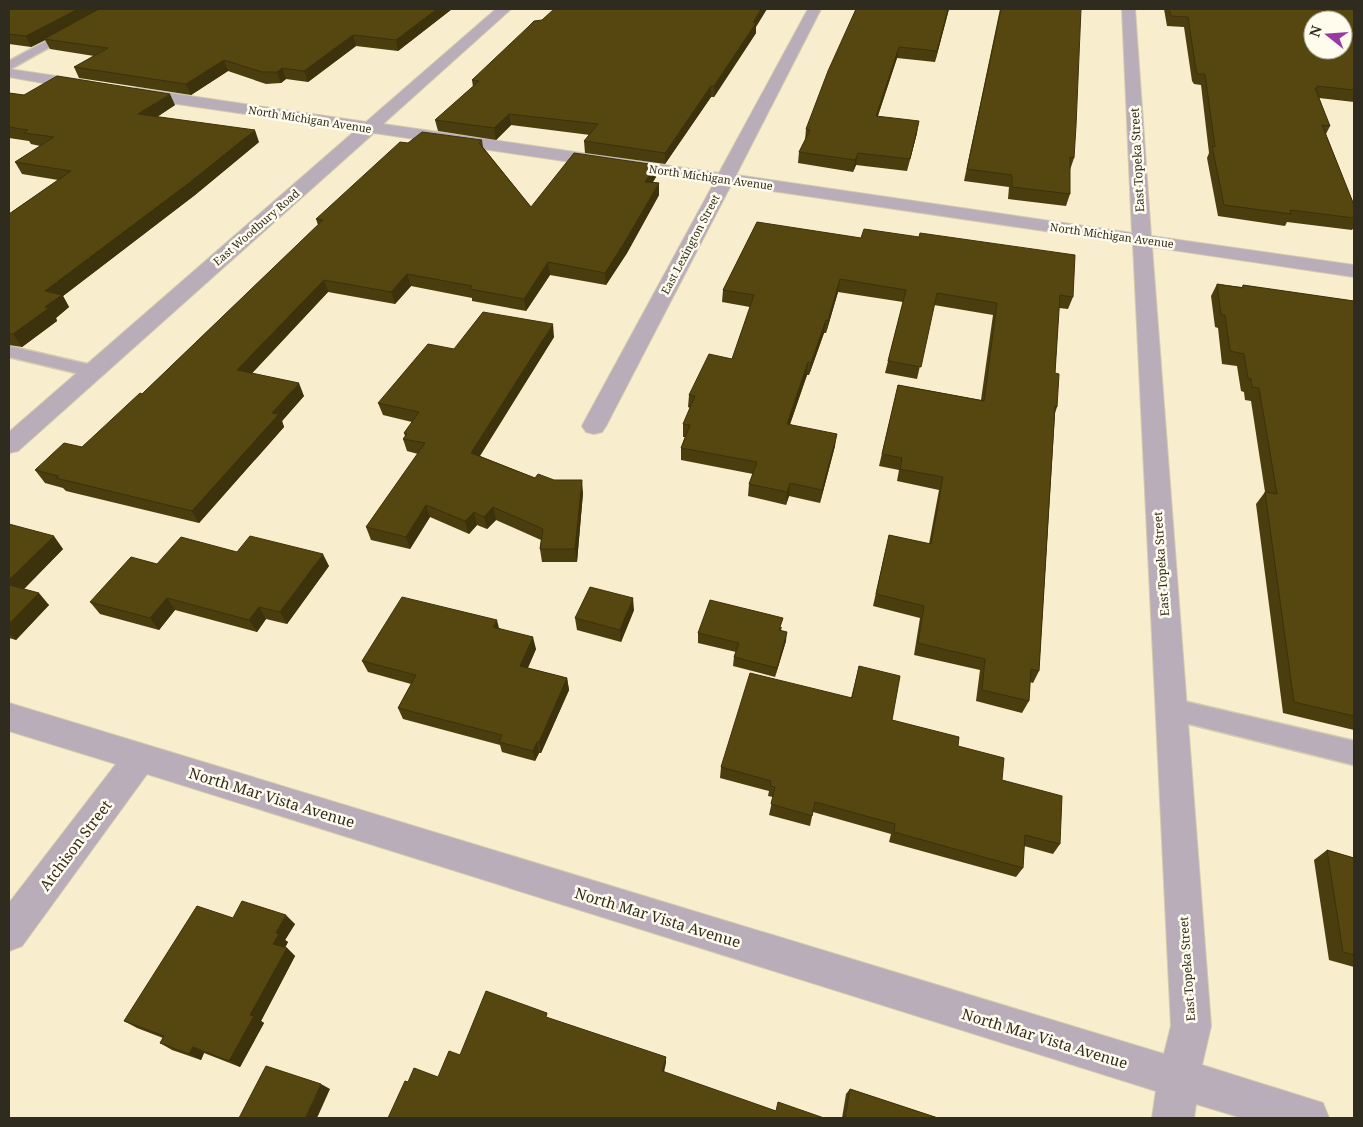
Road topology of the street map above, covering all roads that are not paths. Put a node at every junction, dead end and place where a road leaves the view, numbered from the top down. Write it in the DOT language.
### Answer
graph roads {
  1 [pos="113,9"];
  2 [pos="504,9"];
  3 [pos="815,9"];
  4 [pos="1129,9"];
  5 [pos="9,66"];
  6 [pos="9,73"];
  7 [pos="368,128"];
  8 [pos="725,179"];
  9 [pos="1142,240"];
  10 [pos="1354,271"];
  11 [pos="9,352"];
  12 [pos="93,371"];
  13 [pos="594,426"];
  14 [pos="9,445"];
  15 [pos="1170,708"];
  16 [pos="9,717"];
  17 [pos="1354,753"];
  18 [pos="141,757"];
  19 [pos="9,933"];
  20 [pos="1178,1079"];
  21 [pos="1174,1118"];
  22 [pos="1308,1118"];
  1 -- 5 [label="lane"];
  2 -- 7 [label="street, East Woodbury Road"];
  3 -- 8 [label="street, East Lexington Street"];
  4 -- 9 [label="street, East Topeka Street"];
  6 -- 7 [label="street, North Michigan Avenue"];
  7 -- 8 [label="street, North Michigan Avenue"];
  7 -- 12 [label="street, East Woodbury Road"];
  8 -- 9 [label="street, North Michigan Avenue"];
  8 -- 13 [label="street, East Lexington Street"];
  9 -- 10 [label="street, North Michigan Avenue"];
  9 -- 15 [label="street, East Topeka Street"];
  11 -- 12 [label="lane"];
  12 -- 14 [label="street, East Woodbury Road"];
  15 -- 17 [label="lane"];
  15 -- 20 [label="street, East Topeka Street"];
  16 -- 18 [label="street, North Mar Vista Avenue"];
  18 -- 19 [label="street, Atchison Street"];
  18 -- 20 [label="street, North Mar Vista Avenue"];
  20 -- 21 [label="street, East Topeka Street"];
  20 -- 22 [label="street, North Mar Vista Avenue"];
}
